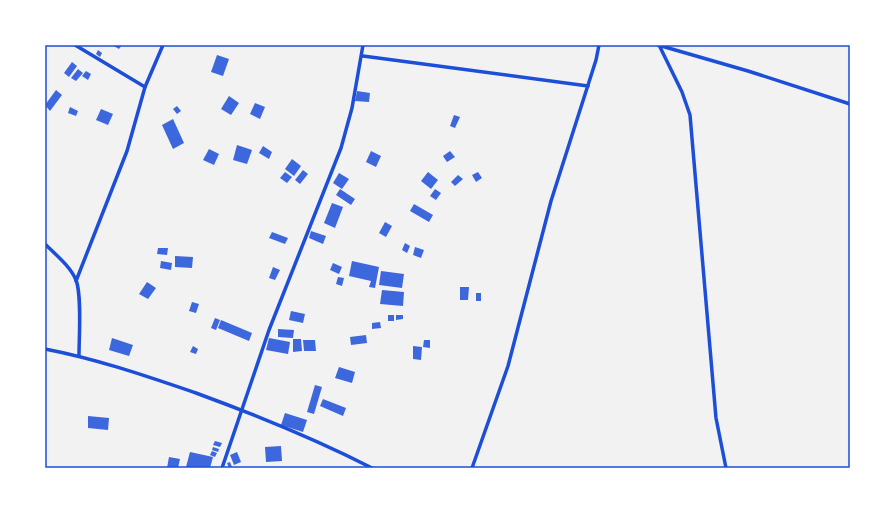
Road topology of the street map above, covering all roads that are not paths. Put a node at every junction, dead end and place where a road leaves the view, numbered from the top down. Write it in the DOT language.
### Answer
graph roads {
  1 [pos="75,45"];
  2 [pos="163,45"];
  3 [pos="363,45"];
  4 [pos="599,45"];
  5 [pos="658,45"];
  6 [pos="363,56"];
  7 [pos="588,86"];
  8 [pos="145,87"];
  9 [pos="850,104"];
  10 [pos="45,244"];
  11 [pos="76,281"];
  12 [pos="45,349"];
  13 [pos="79,355"];
  14 [pos="241,410"];
  15 [pos="222,468"];
  16 [pos="372,468"];
  17 [pos="472,468"];
  18 [pos="726,468"];
  1 -- 8 [label="street"];
  2 -- 8 [label="street"];
  3 -- 6 [label="street"];
  4 -- 7 [label="street"];
  5 -- 9 [label="street"];
  5 -- 18 [label="street"];
  6 -- 7 [label="street"];
  6 -- 14 [label="street"];
  7 -- 17 [label="street"];
  8 -- 11 [label="street"];
  10 -- 11 [label="street"];
  11 -- 13 [label="street"];
  12 -- 13 [label="street"];
  13 -- 14 [label="street"];
  14 -- 15 [label="street"];
  14 -- 16 [label="street"];
}
